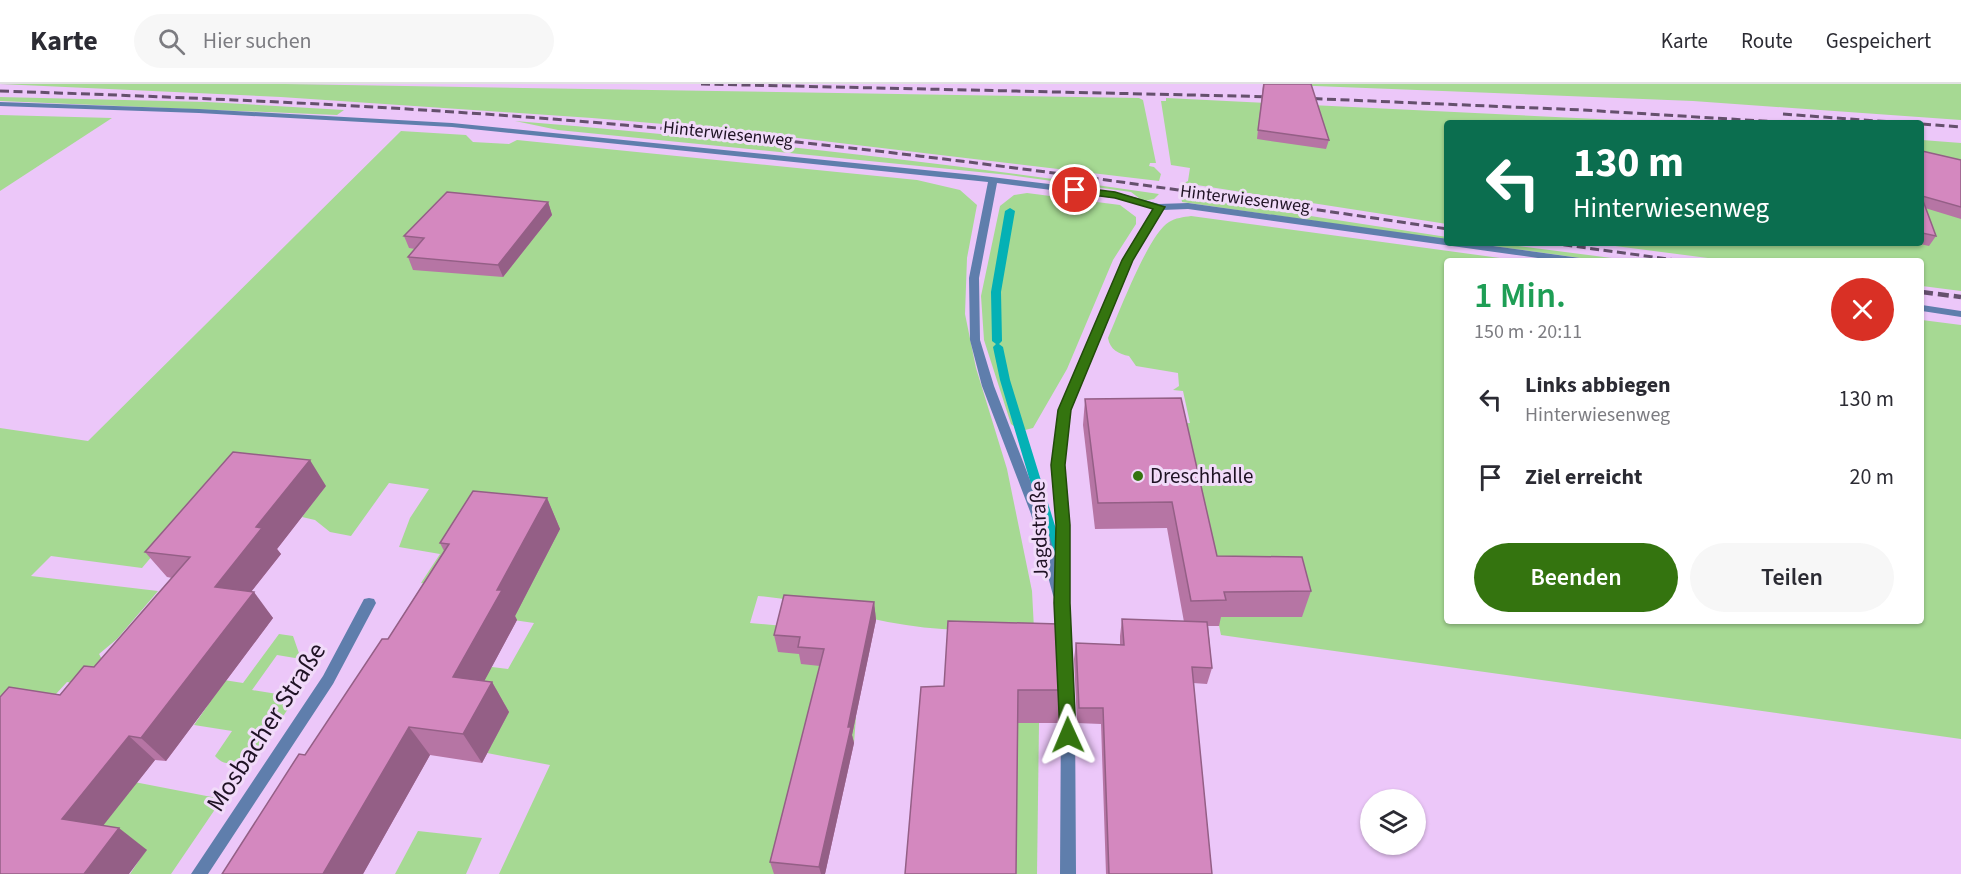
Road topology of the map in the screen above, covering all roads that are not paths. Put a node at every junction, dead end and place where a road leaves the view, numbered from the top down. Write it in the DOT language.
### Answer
graph roads {
  1 [pos="0,104"];
  2 [pos="993,180"];
  3 [pos="1159,207"];
  4 [pos="1444,242"];
  5 [pos="1471,246"];
  6 [pos="1558,258"];
  7 [pos="1924,308"];
  8 [pos="1961,314"];
  9 [pos="369,603"];
  10 [pos="1062,603"];
  11 [pos="199,874"];
  12 [pos="1068,874"];
  1 -- 2 [label="street, Hinterwiesenweg"];
  2 -- 3 [label="street, Hinterwiesenweg"];
  2 -- 10 [label="street"];
  3 -- 4 [label="street, Hinterwiesenweg"];
  3 -- 10 [label="street, Jagdstraße"];
  5 -- 6 [label="street, Hinterwiesenweg"];
  7 -- 8 [label="street"];
  9 -- 11 [label="street, Mosbacher Straße"];
  10 -- 12 [label="street, Jagdstraße"];
}
